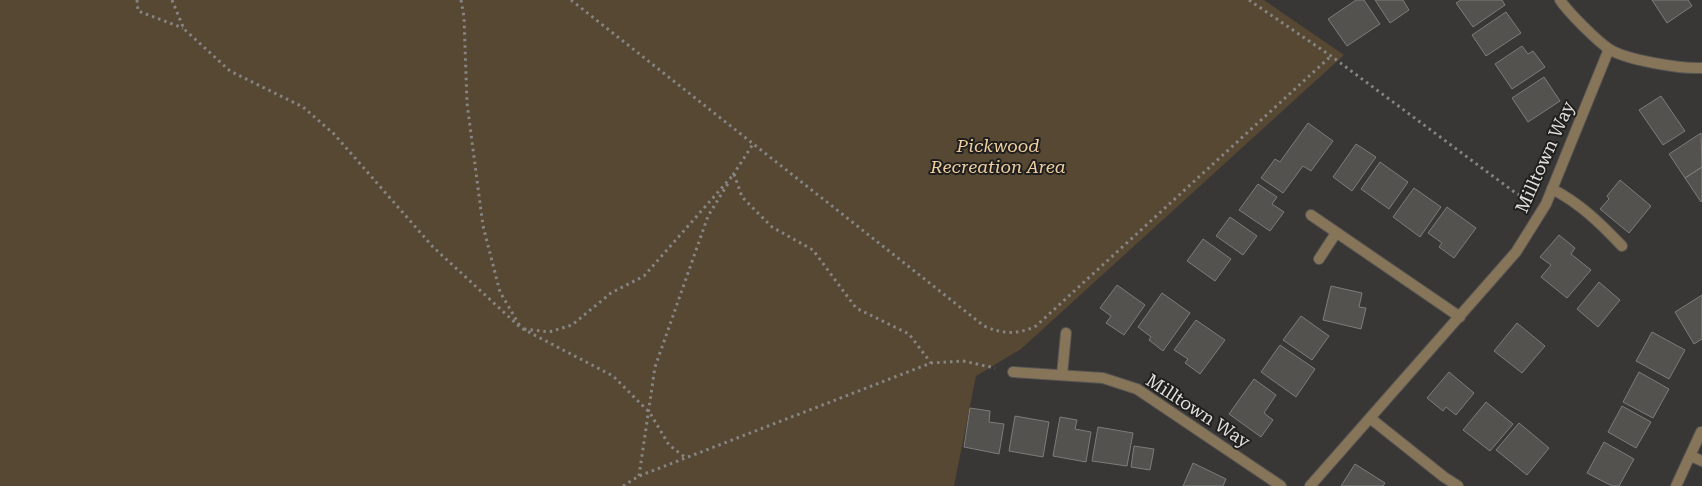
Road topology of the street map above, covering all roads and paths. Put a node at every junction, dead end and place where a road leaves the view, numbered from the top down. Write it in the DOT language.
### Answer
graph roads {
  1 [pos="137,0"];
  2 [pos="172,0"];
  3 [pos="461,0"];
  4 [pos="571,0"];
  5 [pos="1249,0"];
  6 [pos="1560,0"];
  7 [pos="184,29"];
  8 [pos="1609,49"];
  9 [pos="1331,56"];
  10 [pos="1702,68"];
  11 [pos="753,144"];
  12 [pos="734,174"];
  13 [pos="1552,189"];
  14 [pos="1546,204"];
  15 [pos="1311,215"];
  16 [pos="1336,233"];
  17 [pos="1622,246"];
  18 [pos="1319,259"];
  19 [pos="1460,317"];
  20 [pos="521,328"];
  21 [pos="1066,333"];
  22 [pos="930,363"];
  23 [pos="1013,372"];
  24 [pos="1062,375"];
  25 [pos="650,413"];
  26 [pos="1370,418"];
  27 [pos="1701,432"];
  28 [pos="1690,456"];
  29 [pos="686,458"];
  30 [pos="1702,461"];
  31 [pos="639,476"];
  32 [pos="623,486"];
  33 [pos="1281,486"];
  34 [pos="1310,486"];
  35 [pos="1458,486"];
  36 [pos="1676,486"];
  1 -- 7 [label="path"];
  2 -- 7 [label="path"];
  3 -- 20 [label="path"];
  4 -- 11 [label="path"];
  5 -- 9 [label="path"];
  6 -- 8 [label="street"];
  7 -- 20 [label="path"];
  8 -- 10 [label="street"];
  8 -- 13 [label="street, Milltown Way"];
  9 -- 11 [label="path"];
  9 -- 14 [label="path"];
  11 -- 12 [label="path"];
  12 -- 20 [label="path"];
  12 -- 22 [label="path"];
  12 -- 25 [label="path"];
  13 -- 14 [label="street, Milltown Way"];
  13 -- 17 [label="street"];
  14 -- 19 [label="street, Milltown Way"];
  15 -- 16 [label="street"];
  16 -- 18 [label="street"];
  16 -- 19 [label="street"];
  19 -- 26 [label="street, Milltown Way"];
  20 -- 25 [label="path"];
  21 -- 24 [label="street"];
  22 -- 23 [label="path"];
  22 -- 29 [label="path"];
  23 -- 24 [label="street, Milltown Way"];
  24 -- 33 [label="street, Milltown Way"];
  25 -- 29 [label="path"];
  25 -- 31 [label="path"];
  26 -- 34 [label="street, Milltown Way"];
  26 -- 35 [label="street"];
  27 -- 28 [label="street"];
  28 -- 30 [label="street"];
  28 -- 36 [label="street"];
  29 -- 31 [label="path"];
  31 -- 32 [label="path"];
}
